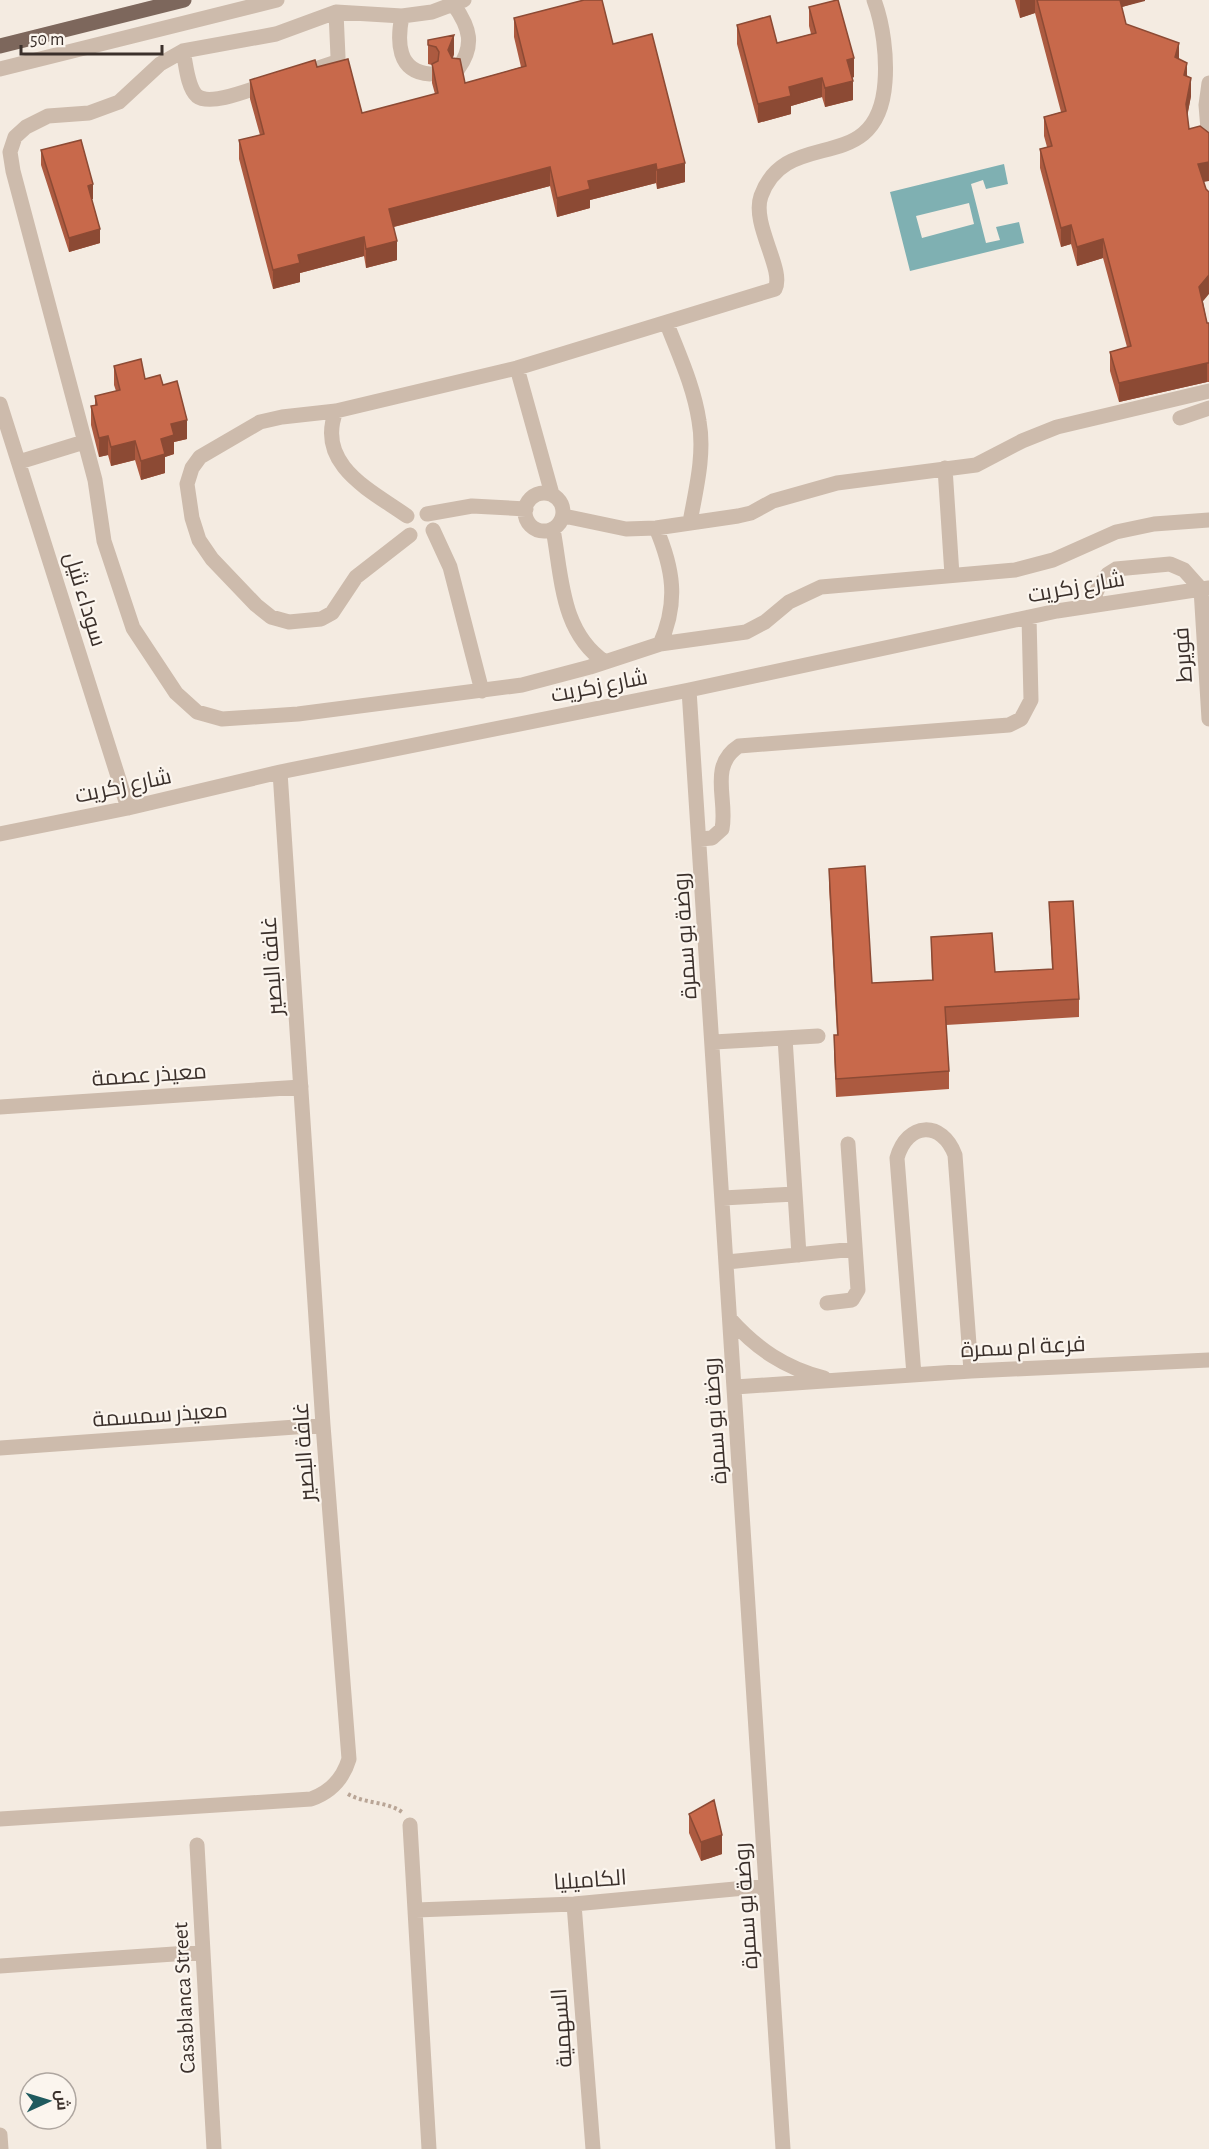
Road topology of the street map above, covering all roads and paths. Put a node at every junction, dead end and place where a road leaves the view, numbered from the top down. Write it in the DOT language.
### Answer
graph roads {
  1 [pos="184,0"];
  2 [pos="277,0"];
  3 [pos="874,0"];
  4 [pos="459,2"];
  5 [pos="425,6"];
  6 [pos="336,12"];
  7 [pos="402,16"];
  8 [pos="0,46"];
  9 [pos="183,51"];
  10 [pos="0,69"];
  11 [pos="458,69"];
  12 [pos="430,74"];
  13 [pos="1209,83"];
  14 [pos="1209,142"];
  15 [pos="667,324"];
  16 [pos="517,368"];
  17 [pos="1209,391"];
  18 [pos="0,404"];
  19 [pos="1209,408"];
  20 [pos="336,411"];
  21 [pos="1180,418"];
  22 [pos="84,442"];
  23 [pos="20,462"];
  24 [pos="945,468"];
  25 [pos="552,494"];
  26 [pos="526,509"];
  27 [pos="427,514"];
  28 [pos="407,516"];
  29 [pos="564,516"];
  30 [pos="1209,520"];
  31 [pos="690,522"];
  32 [pos="656,528"];
  33 [pos="554,529"];
  34 [pos="433,530"];
  35 [pos="410,535"];
  36 [pos="952,575"];
  37 [pos="1205,589"];
  38 [pos="1091,604"];
  39 [pos="1029,616"];
  40 [pos="660,644"];
  41 [pos="605,662"];
  42 [pos="689,690"];
  43 [pos="482,691"];
  44 [pos="1209,719"];
  45 [pos="280,772"];
  46 [pos="128,808"];
  47 [pos="0,834"];
  48 [pos="700,839"];
  49 [pos="818,1036"];
  50 [pos="785,1038"];
  51 [pos="714,1042"];
  52 [pos="301,1087"];
  53 [pos="0,1107"];
  54 [pos="848,1144"];
  55 [pos="795,1194"];
  56 [pos="723,1198"];
  57 [pos="855,1249"];
  58 [pos="799,1255"];
  59 [pos="727,1262"];
  60 [pos="827,1303"];
  61 [pos="730,1319"];
  62 [pos="1209,1360"];
  63 [pos="971,1371"];
  64 [pos="914,1376"];
  65 [pos="839,1381"];
  66 [pos="735,1387"];
  67 [pos="323,1425"];
  68 [pos="0,1448"];
  69 [pos="337,1783"];
  70 [pos="0,1819"];
  71 [pos="410,1825"];
  72 [pos="197,1845"];
  73 [pos="766,1886"];
  74 [pos="574,1904"];
  75 [pos="416,1910"];
  76 [pos="203,1952"];
  77 [pos="0,1966"];
  78 [pos="0,2135"];
  79 [pos="1,2149"];
  80 [pos="214,2149"];
  81 [pos="429,2149"];
  82 [pos="592,2149"];
  83 [pos="783,2149"];
  1 -- 8 [label="main road"];
  2 -- 10 [label="street"];
  3 -- 15 [label="street"];
  4 -- 5 [label="street"];
  4 -- 11 [label="street"];
  5 -- 7 [label="street"];
  6 -- 7 [label="street"];
  6 -- 9 [label="street"];
  6 -- 9 [label="street"];
  7 -- 12 [label="street"];
  9 -- 22 [label="street"];
  13 -- 14 [label="street"];
  15 -- 16 [label="street"];
  15 -- 31 [label="street"];
  16 -- 20 [label="street"];
  16 -- 25 [label="street"];
  17 -- 24 [label="street"];
  18 -- 23 [label="street, سوداء نثيل"];
  19 -- 21 [label="street"];
  20 -- 28 [label="street"];
  20 -- 35 [label="street"];
  22 -- 23 [label="street"];
  22 -- 43 [label="street"];
  23 -- 46 [label="street, سوداء نثيل"];
  24 -- 31 [label="street"];
  24 -- 36 [label="street"];
  25 -- 26 [label="street"];
  25 -- 29 [label="street"];
  26 -- 27 [label="street"];
  26 -- 33 [label="street"];
  27 -- 28 [label="street"];
  27 -- 34 [label="street"];
  28 -- 35 [label="street"];
  29 -- 32 [label="street"];
  29 -- 33 [label="street"];
  30 -- 36 [label="street"];
  31 -- 32 [label="street"];
  32 -- 40 [label="street"];
  33 -- 41 [label="street"];
  34 -- 35 [label="street"];
  34 -- 43 [label="street"];
  36 -- 40 [label="street"];
  37 -- 38 [label="street, شارع زكريت"];
  37 -- 38 [label="street"];
  37 -- 44 [label="street, فويرط"];
  38 -- 39 [label="street, شارع زكريت"];
  39 -- 42 [label="street, شارع زكريت"];
  39 -- 48 [label="street"];
  40 -- 41 [label="street"];
  41 -- 43 [label="street"];
  42 -- 45 [label="street, شارع زكريت"];
  42 -- 48 [label="street, روضة بو سمرة"];
  45 -- 46 [label="street, شارع زكريت"];
  45 -- 52 [label="street, غافة البصير"];
  46 -- 47 [label="street, شارع زكريت"];
  48 -- 51 [label="street, روضة بو سمرة"];
  49 -- 50 [label="street"];
  50 -- 51 [label="street"];
  50 -- 55 [label="street"];
  51 -- 56 [label="street, روضة بو سمرة"];
  52 -- 53 [label="street, معيذر عصمة"];
  52 -- 67 [label="street, غافة البصير"];
  54 -- 57 [label="street"];
  55 -- 56 [label="street"];
  55 -- 58 [label="street"];
  56 -- 59 [label="street, روضة بو سمرة"];
  57 -- 58 [label="street"];
  57 -- 60 [label="street"];
  58 -- 59 [label="street"];
  59 -- 61 [label="street, روضة بو سمرة"];
  61 -- 65 [label="street, فرعة ام سمرة"];
  61 -- 66 [label="street, روضة بو سمرة"];
  62 -- 63 [label="street, فرعة ام سمرة"];
  63 -- 64 [label="street, فرعة ام سمرة"];
  63 -- 64 [label="street"];
  64 -- 65 [label="street, فرعة ام سمرة"];
  65 -- 66 [label="street, فرعة ام سمرة"];
  66 -- 73 [label="street, روضة بو سمرة"];
  67 -- 68 [label="street, معيذر سمسمة"];
  67 -- 69 [label="street, غافة البصير"];
  69 -- 70 [label="street"];
  69 -- 71 [label="path"];
  71 -- 75 [label="street"];
  72 -- 76 [label="street, Casablanca Street"];
  73 -- 74 [label="street, الكاميليا"];
  73 -- 83 [label="street, روضة بو سمرة"];
  74 -- 75 [label="street, الكاميليا"];
  74 -- 82 [label="street, السهمية"];
  75 -- 81 [label="street"];
  76 -- 77 [label="street"];
  76 -- 80 [label="street, Casablanca Street"];
  78 -- 79 [label="street"];
}
